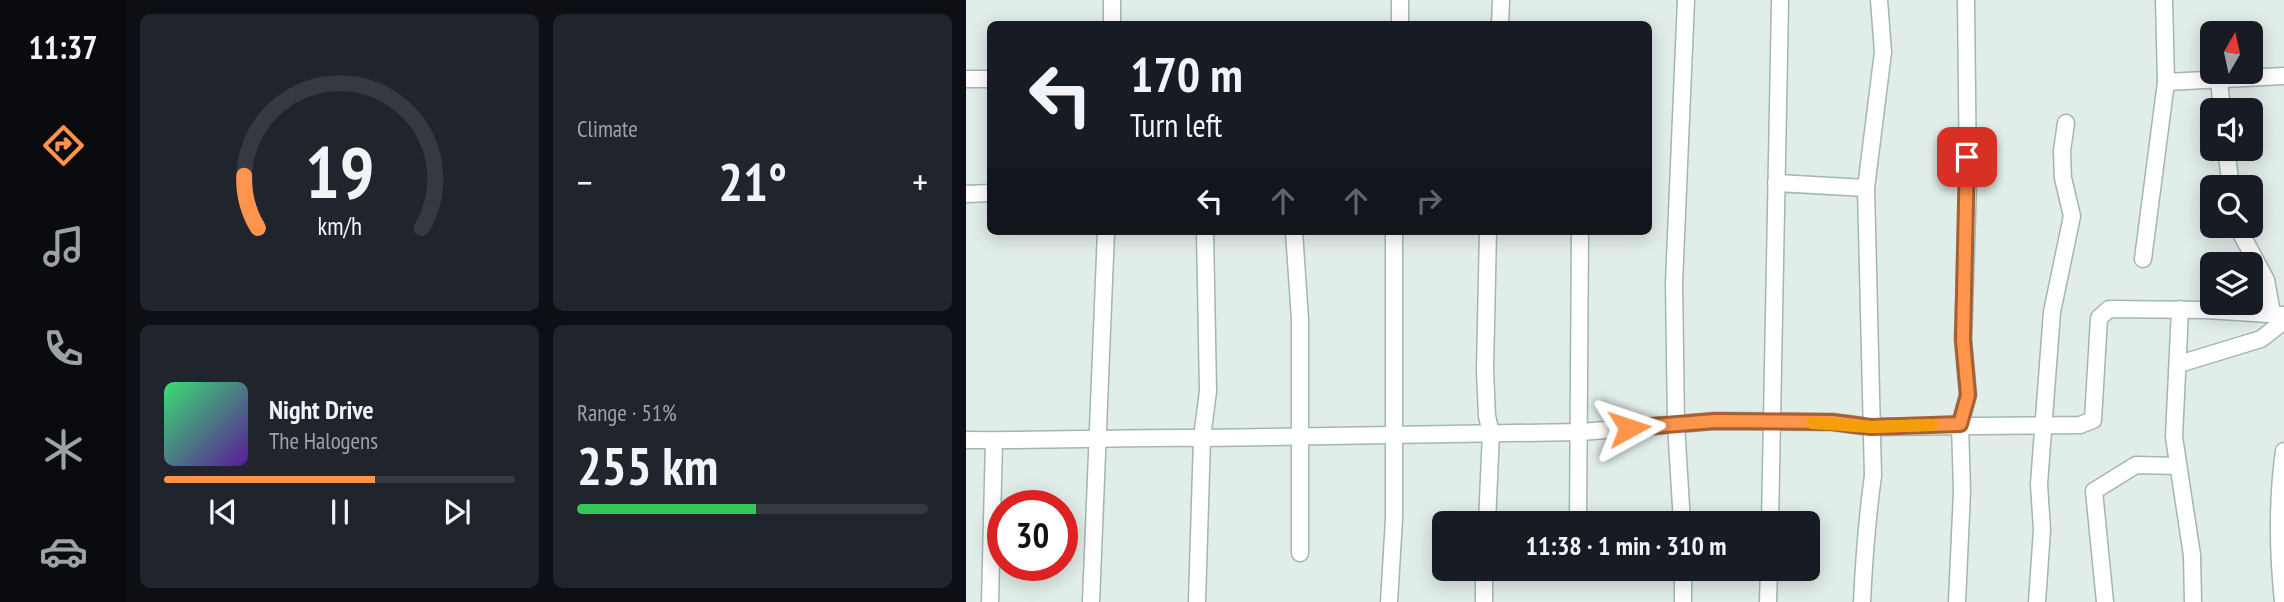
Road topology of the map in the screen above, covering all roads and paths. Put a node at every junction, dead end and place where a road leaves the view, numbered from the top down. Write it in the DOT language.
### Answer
graph roads {
  1 [pos="1112,0"];
  2 [pos="1400,0"];
  3 [pos="1501,0"];
  4 [pos="1686,0"];
  5 [pos="1879,0"];
  6 [pos="1966,0"];
  7 [pos="2164,0"];
  8 [pos="1780,3"];
  9 [pos="1112,21"];
  10 [pos="1400,21"];
  11 [pos="1500,21"];
  12 [pos="2284,76"];
  13 [pos="2263,77"];
  14 [pos="966,79"];
  15 [pos="987,79"];
  16 [pos="2200,81"];
  17 [pos="2166,82"];
  18 [pos="2066,123"];
  19 [pos="1776,183"];
  20 [pos="1866,188"];
  21 [pos="987,193"];
  22 [pos="966,194"];
  23 [pos="1106,235"];
  24 [pos="1205,235"];
  25 [pos="1294,235"];
  26 [pos="1394,235"];
  27 [pos="1488,235"];
  28 [pos="1580,235"];
  29 [pos="2243,238"];
  30 [pos="2143,258"];
  31 [pos="2180,309"];
  32 [pos="2280,316"];
  33 [pos="2179,364"];
  34 [pos="1772,423"];
  35 [pos="1676,424"];
  36 [pos="1960,424"];
  37 [pos="2044,426"];
  38 [pos="1871,427"];
  39 [pos="1581,432"];
  40 [pos="1492,433"];
  41 [pos="1097,436"];
  42 [pos="1299,436"];
  43 [pos="1395,437"];
  44 [pos="1202,438"];
  45 [pos="966,440"];
  46 [pos="993,441"];
  47 [pos="2284,451"];
  48 [pos="2178,466"];
  49 [pos="1488,511"];
  50 [pos="1578,511"];
  51 [pos="1681,511"];
  52 [pos="1770,511"];
  53 [pos="1300,553"];
  54 [pos="1484,581"];
  55 [pos="1683,581"];
  56 [pos="1769,581"];
  57 [pos="990,602"];
  58 [pos="1091,602"];
  59 [pos="1197,602"];
  60 [pos="1389,602"];
  61 [pos="1484,602"];
  62 [pos="1683,602"];
  63 [pos="1768,602"];
  64 [pos="1862,602"];
  65 [pos="1957,602"];
  66 [pos="2037,602"];
  67 [pos="2105,602"];
  68 [pos="2193,602"];
  69 [pos="2283,602"];
  1 -- 9 [label="street"];
  2 -- 10 [label="street"];
  3 -- 11 [label="street"];
  4 -- 35 [label="street"];
  5 -- 20 [label="street"];
  6 -- 36 [label="street"];
  7 -- 17 [label="street"];
  8 -- 19 [label="street"];
  12 -- 13 [label="street"];
  14 -- 15 [label="street"];
  16 -- 17 [label="street"];
  17 -- 30 [label="street"];
  18 -- 37 [label="street"];
  19 -- 20 [label="street"];
  19 -- 34 [label="street"];
  20 -- 38 [label="street"];
  21 -- 22 [label="street"];
  23 -- 41 [label="street"];
  24 -- 44 [label="street"];
  25 -- 42 [label="street"];
  26 -- 43 [label="street"];
  27 -- 40 [label="street"];
  28 -- 39 [label="street"];
  29 -- 32 [label="street"];
  31 -- 32 [label="street"];
  31 -- 33 [label="street"];
  31 -- 37 [label="street"];
  32 -- 33 [label="street"];
  33 -- 48 [label="street"];
  34 -- 35 [label="street"];
  34 -- 38 [label="street"];
  34 -- 52 [label="street"];
  35 -- 39 [label="street"];
  35 -- 51 [label="street"];
  36 -- 37 [label="street"];
  36 -- 38 [label="street"];
  36 -- 65 [label="street"];
  37 -- 66 [label="street"];
  38 -- 64 [label="street"];
  39 -- 40 [label="street"];
  39 -- 50 [label="street"];
  40 -- 43 [label="street"];
  40 -- 49 [label="street"];
  41 -- 44 [label="street"];
  41 -- 46 [label="street"];
  41 -- 58 [label="street"];
  42 -- 43 [label="street"];
  42 -- 44 [label="street"];
  42 -- 53 [label="street"];
  43 -- 60 [label="street"];
  44 -- 59 [label="street"];
  45 -- 46 [label="street"];
  46 -- 57 [label="street"];
  47 -- 69 [label="street"];
  48 -- 67 [label="street"];
  48 -- 68 [label="street"];
  54 -- 61 [label="street"];
  55 -- 62 [label="street"];
  56 -- 63 [label="street"];
}
